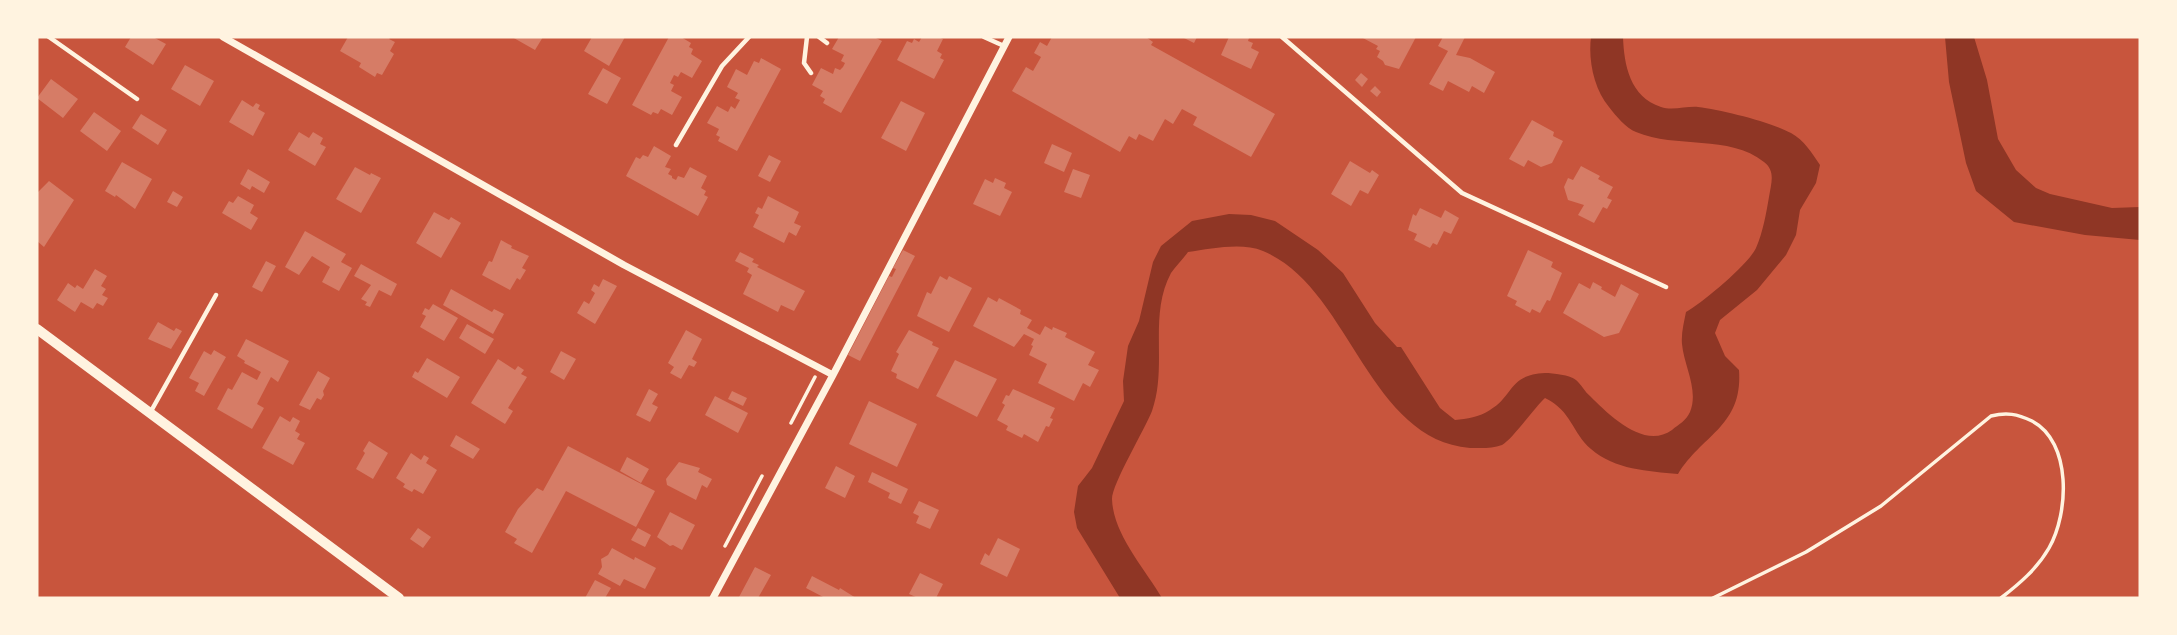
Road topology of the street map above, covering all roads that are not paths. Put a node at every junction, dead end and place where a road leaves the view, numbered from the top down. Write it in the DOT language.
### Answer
graph roads {
  1 [pos="49,37"];
  2 [pos="223,37"];
  3 [pos="749,37"];
  4 [pos="807,37"];
  5 [pos="819,37"];
  6 [pos="985,37"];
  7 [pos="1009,37"];
  8 [pos="1282,37"];
  9 [pos="827,43"];
  10 [pos="1004,46"];
  11 [pos="811,73"];
  12 [pos="137,99"];
  13 [pos="676,145"];
  14 [pos="1666,287"];
  15 [pos="216,295"];
  16 [pos="37,329"];
  17 [pos="832,377"];
  18 [pos="150,413"];
  19 [pos="399,598"];
  20 [pos="713,598"];
  1 -- 12 [label="lane"];
  2 -- 17 [label="street"];
  3 -- 13 [label="lane"];
  4 -- 11 [label="lane"];
  5 -- 9 [label="lane"];
  6 -- 10 [label="lane"];
  7 -- 10 [label="street"];
  8 -- 14 [label="lane"];
  10 -- 17 [label="street"];
  15 -- 18 [label="lane"];
  16 -- 18 [label="street"];
  17 -- 20 [label="street"];
  18 -- 19 [label="street"];
}
